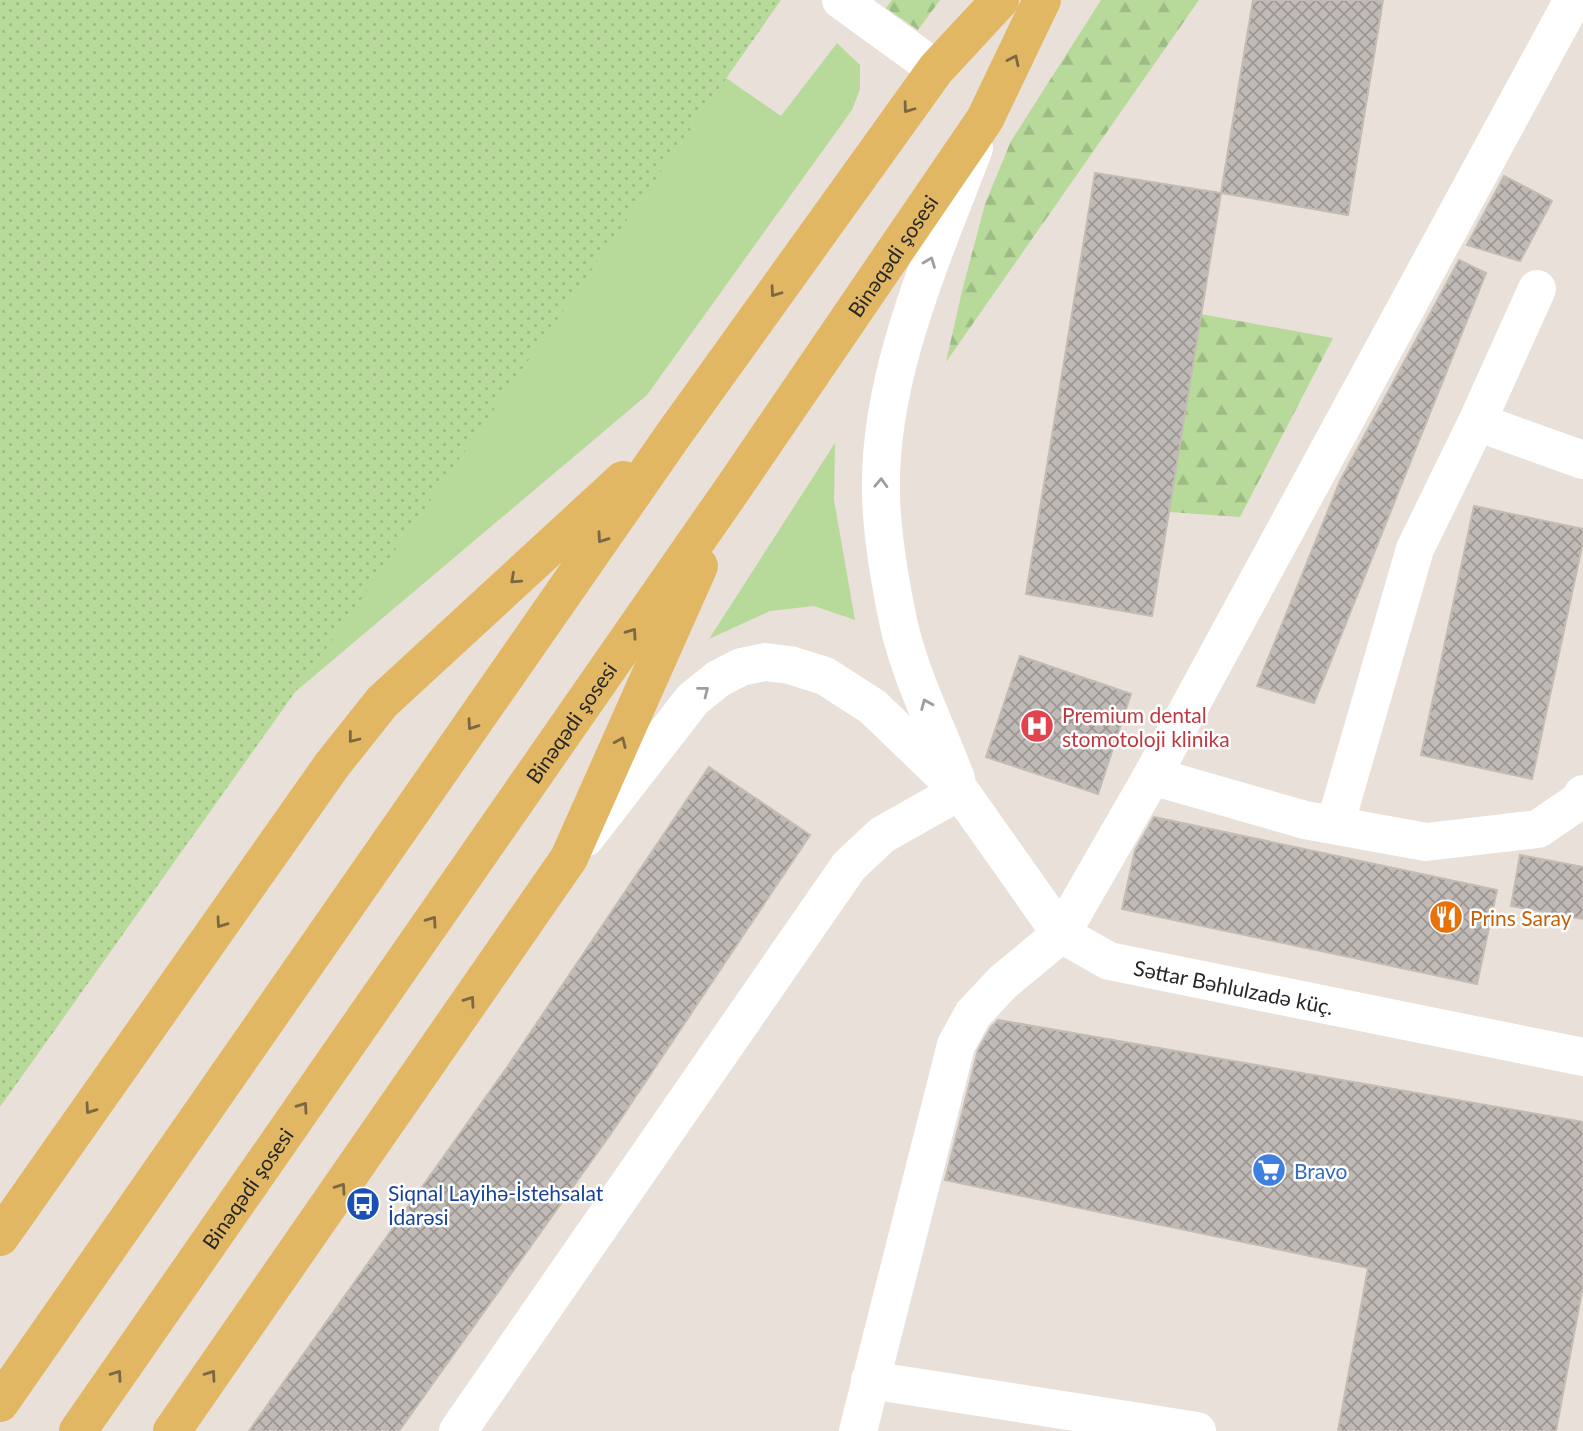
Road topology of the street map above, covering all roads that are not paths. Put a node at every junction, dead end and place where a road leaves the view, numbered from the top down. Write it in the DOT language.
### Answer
graph roads {
  1 [pos="841,0"];
  2 [pos="1000,0"];
  3 [pos="1042,0"];
  4 [pos="1573,0"];
  5 [pos="936,69"];
  6 [pos="985,119"];
  7 [pos="1537,289"];
  8 [pos="1477,422"];
  9 [pos="674,434"];
  10 [pos="1583,460"];
  11 [pos="736,484"];
  12 [pos="1152,776"];
  13 [pos="960,791"];
  14 [pos="1583,794"];
  15 [pos="1335,825"];
  16 [pos="569,858"];
  17 [pos="1061,934"];
  18 [pos="1583,1056"];
  19 [pos="0,1237"];
  20 [pos="870,1380"];
  21 [pos="0,1403"];
  22 [pos="78,1431"];
  23 [pos="172,1431"];
  24 [pos="458,1431"];
  25 [pos="858,1431"];
  26 [pos="1197,1431"];
  1 -- 5 [label="street"];
  2 -- 5 [label="main road"];
  6 -- 3 [label="main road, Binəqədi şosesi, one-way"];
  4 -- 12 [label="street"];
  5 -- 9 [label="main road, one-way"];
  6 -- 11 [label="main road, Binəqədi şosesi"];
  13 -- 6 [label="street, one-way"];
  7 -- 8 [label="street"];
  8 -- 10 [label="street"];
  8 -- 15 [label="street"];
  9 -- 19 [label="main road, one-way"];
  9 -- 21 [label="main road, one-way"];
  16 -- 11 [label="main road, one-way"];
  22 -- 11 [label="main road, Binəqədi şosesi, one-way"];
  12 -- 15 [label="street"];
  12 -- 17 [label="street"];
  16 -- 13 [label="street, one-way"];
  13 -- 17 [label="street, Səttar Bəhlulzadə küç."];
  13 -- 24 [label="street"];
  14 -- 15 [label="street"];
  23 -- 16 [label="main road, one-way"];
  17 -- 18 [label="street, Səttar Bəhlulzadə küç."];
  17 -- 20 [label="street"];
  20 -- 25 [label="street"];
  20 -- 26 [label="street"];
}
